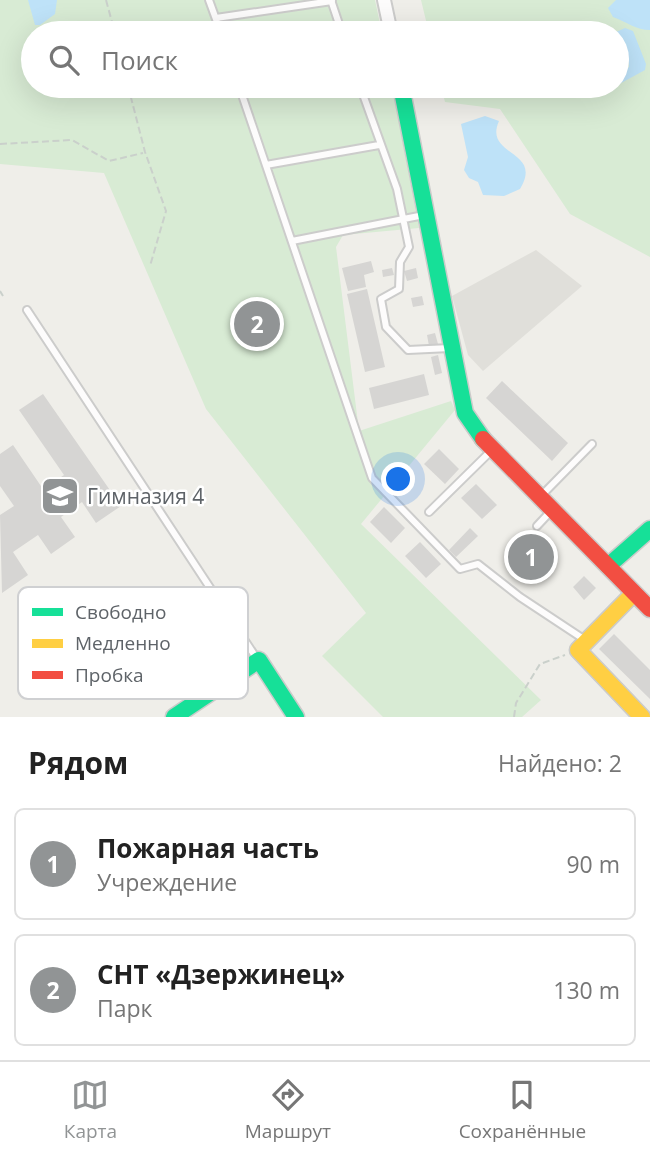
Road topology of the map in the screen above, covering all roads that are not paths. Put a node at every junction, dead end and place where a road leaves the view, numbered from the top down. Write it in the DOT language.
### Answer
graph roads {
  1 [pos="209,0"];
  2 [pos="384,0"];
  3 [pos="331,1"];
  4 [pos="216,18"];
  5 [pos="217,21"];
  6 [pos="338,21"];
  7 [pos="388,21"];
  8 [pos="243,98"];
  9 [pos="364,98"];
  10 [pos="403,98"];
  11 [pos="379,145"];
  12 [pos="266,165"];
  13 [pos="427,215"];
  14 [pos="404,219"];
  15 [pos="292,241"];
  16 [pos="27,310"];
  17 [pos="452,348"];
  18 [pos="592,444"];
  19 [pos="492,449"];
  20 [pos="540,496"];
  21 [pos="553,509"];
  22 [pos="429,512"];
  23 [pos="537,526"];
  24 [pos="650,529"];
  25 [pos="608,566"];
  26 [pos="210,587"];
  27 [pos="634,593"];
  28 [pos="650,609"];
  29 [pos="248,645"];
  30 [pos="582,646"];
  31 [pos="258,660"];
  32 [pos="248,667"];
  33 [pos="201,699"];
  34 [pos="174,717"];
  35 [pos="296,717"];
  36 [pos="642,717"];
  1 -- 4 [label="lane"];
  2 -- 7 [label="street"];
  3 -- 4 [label="lane"];
  3 -- 6 [label="lane"];
  4 -- 5 [label="lane"];
  8 -- 12 [label="lane"];
  9 -- 11 [label="lane"];
  10 -- 13 [label="street"];
  11 -- 12 [label="lane"];
  11 -- 14 [label="lane"];
  12 -- 15 [label="lane"];
  13 -- 14 [label="lane"];
  13 -- 17 [label="street"];
  14 -- 15 [label="lane"];
  14 -- 17 [label="lane"];
  15 -- 30 [label="lane"];
  16 -- 26 [label="lane"];
  17 -- 19 [label="street"];
  18 -- 20 [label="lane"];
  19 -- 20 [label="street"];
  19 -- 22 [label="lane"];
  20 -- 21 [label="street"];
  21 -- 23 [label="lane"];
  21 -- 25 [label="street"];
  24 -- 25 [label="street"];
  25 -- 27 [label="street"];
  27 -- 28 [label="street"];
  27 -- 30 [label="street"];
  29 -- 31 [label="lane"];
  30 -- 36 [label="street"];
  31 -- 32 [label="street"];
  31 -- 35 [label="street"];
  33 -- 34 [label="street"];
}
